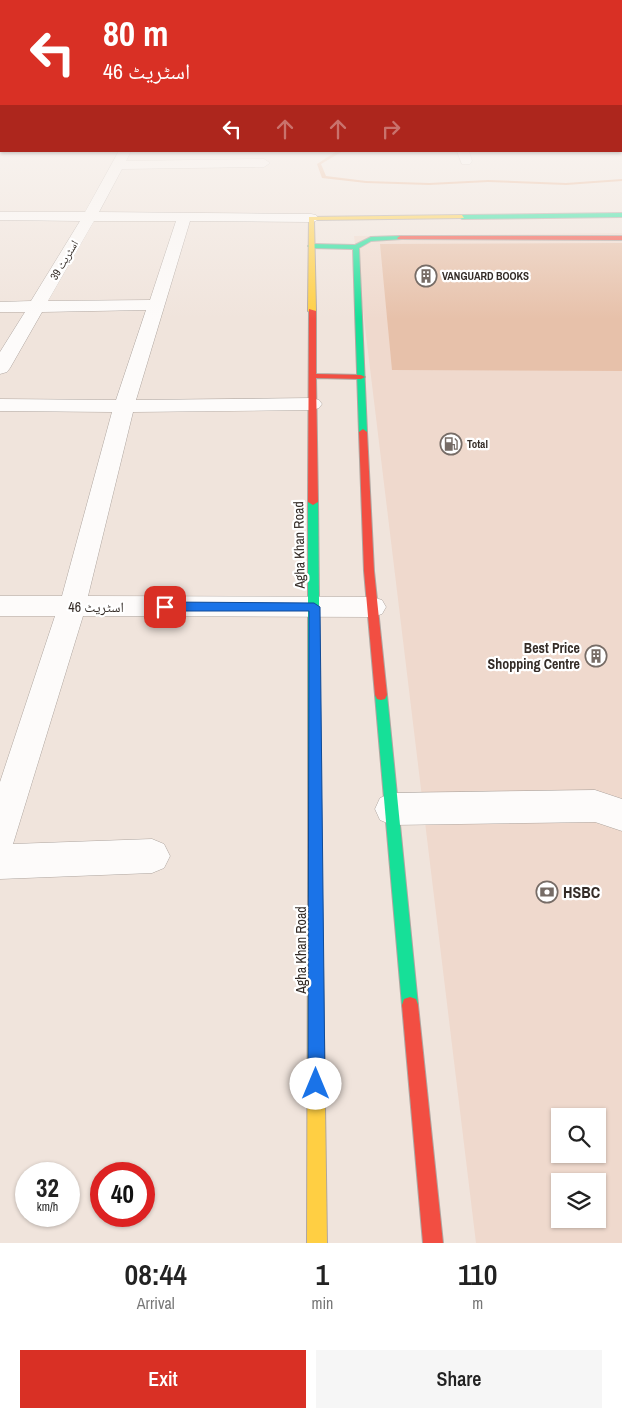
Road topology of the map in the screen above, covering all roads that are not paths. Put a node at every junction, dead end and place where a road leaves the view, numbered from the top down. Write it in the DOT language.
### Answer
graph roads {
  1 [pos="97,203"];
  2 [pos="622,215"];
  3 [pos="0,216"];
  4 [pos="90,216"];
  5 [pos="185,216"];
  6 [pos="354,217"];
  7 [pos="311,218"];
  8 [pos="622,238"];
  9 [pos="355,239"];
  10 [pos="311,246"];
  11 [pos="157,305"];
  12 [pos="0,307"];
  13 [pos="36,308"];
  14 [pos="0,368"];
  15 [pos="312,376"];
  16 [pos="361,377"];
  17 [pos="0,404"];
  18 [pos="312,404"];
  19 [pos="124,406"];
  20 [pos="0,606"];
  21 [pos="72,607"];
  22 [pos="314,607"];
  23 [pos="372,607"];
  24 [pos="392,809"];
  25 [pos="622,815"];
  26 [pos="0,834"];
  27 [pos="152,856"];
  28 [pos="0,862"];
  29 [pos="317,1243"];
  30 [pos="433,1243"];
  1 -- 4 [label="street, اسٹریٹ 39"];
  2 -- 6 [label="street"];
  3 -- 4 [label="street"];
  4 -- 5 [label="street"];
  4 -- 13 [label="street, اسٹریٹ 39"];
  5 -- 7 [label="street"];
  5 -- 11 [label="street"];
  6 -- 7 [label="street"];
  6 -- 9 [label="street"];
  7 -- 10 [label="street, Agha Khan Road"];
  8 -- 9 [label="street"];
  9 -- 10 [label="street"];
  9 -- 16 [label="street"];
  10 -- 15 [label="street, Agha Khan Road"];
  11 -- 13 [label="street"];
  11 -- 19 [label="street"];
  12 -- 13 [label="street"];
  13 -- 14 [label="street, اسٹریٹ 39"];
  15 -- 16 [label="street"];
  15 -- 18 [label="street, Agha Khan Road"];
  16 -- 23 [label="street"];
  17 -- 19 [label="street"];
  18 -- 19 [label="street"];
  18 -- 22 [label="street, Agha Khan Road"];
  19 -- 21 [label="street"];
  20 -- 21 [label="street, اسٹریٹ 46"];
  21 -- 22 [label="street, اسٹریٹ 46"];
  21 -- 26 [label="street"];
  22 -- 23 [label="street, اسٹریٹ 46"];
  22 -- 29 [label="street, Agha Khan Road"];
  23 -- 24 [label="street"];
  24 -- 25 [label="street"];
  24 -- 30 [label="street"];
  27 -- 28 [label="street"];
}
